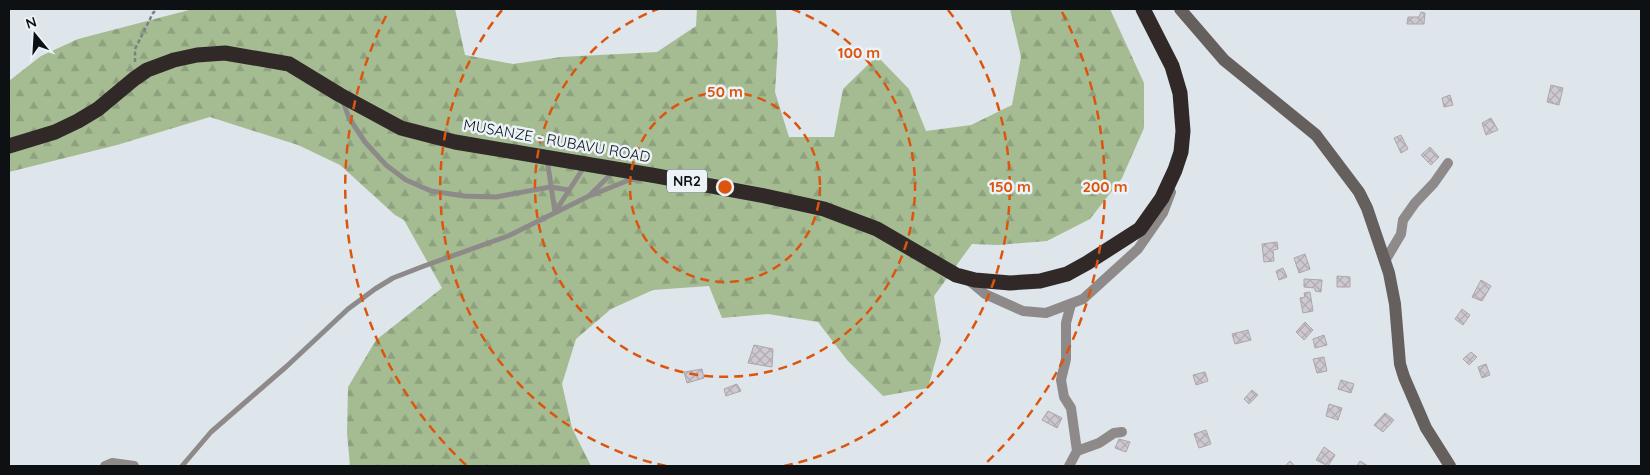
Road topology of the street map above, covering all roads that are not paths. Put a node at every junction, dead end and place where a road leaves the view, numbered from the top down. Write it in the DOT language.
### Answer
graph roads {
  1 [pos="1143,9"];
  2 [pos="1180,9"];
  3 [pos="340,95"];
  4 [pos="9,146"];
  5 [pos="1181,152"];
  6 [pos="546,157"];
  7 [pos="1448,163"];
  8 [pos="586,164"];
  9 [pos="616,169"];
  10 [pos="657,176"];
  11 [pos="550,187"];
  12 [pos="569,190"];
  13 [pos="589,196"];
  14 [pos="555,213"];
  15 [pos="1385,261"];
  16 [pos="964,277"];
  17 [pos="1071,304"];
  18 [pos="1122,432"];
  19 [pos="1077,452"];
  20 [pos="105,466"];
  21 [pos="134,466"];
  22 [pos="182,466"];
  23 [pos="1069,466"];
  24 [pos="1450,466"];
  1 -- 5 [label="highway, MUSANZE - RUBAVU ROAD / NR2"];
  2 -- 15 [label="main road"];
  3 -- 4 [label="highway, MUSANZE - RUBAVU ROAD / NR2"];
  3 -- 6 [label="highway, MUSANZE - RUBAVU ROAD / NR2"];
  3 -- 11 [label="lane"];
  5 -- 16 [label="highway, MUSANZE - RUBAVU ROAD / NR2"];
  5 -- 17 [label="street"];
  6 -- 8 [label="highway, MUSANZE - RUBAVU ROAD / NR2"];
  6 -- 11 [label="lane"];
  7 -- 15 [label="street"];
  8 -- 9 [label="highway, MUSANZE - RUBAVU ROAD / NR2"];
  8 -- 12 [label="lane"];
  9 -- 10 [label="highway, MUSANZE - RUBAVU ROAD / NR2"];
  9 -- 13 [label="lane"];
  10 -- 13 [label="lane"];
  10 -- 16 [label="highway, MUSANZE - RUBAVU ROAD / NR2"];
  11 -- 12 [label="lane"];
  11 -- 14 [label="lane"];
  12 -- 14 [label="lane"];
  13 -- 14 [label="lane"];
  14 -- 22 [label="lane"];
  15 -- 24 [label="main road"];
  16 -- 17 [label="street"];
  17 -- 19 [label="street"];
  18 -- 19 [label="street"];
  19 -- 23 [label="street"];
  20 -- 21 [label="street"];
}
